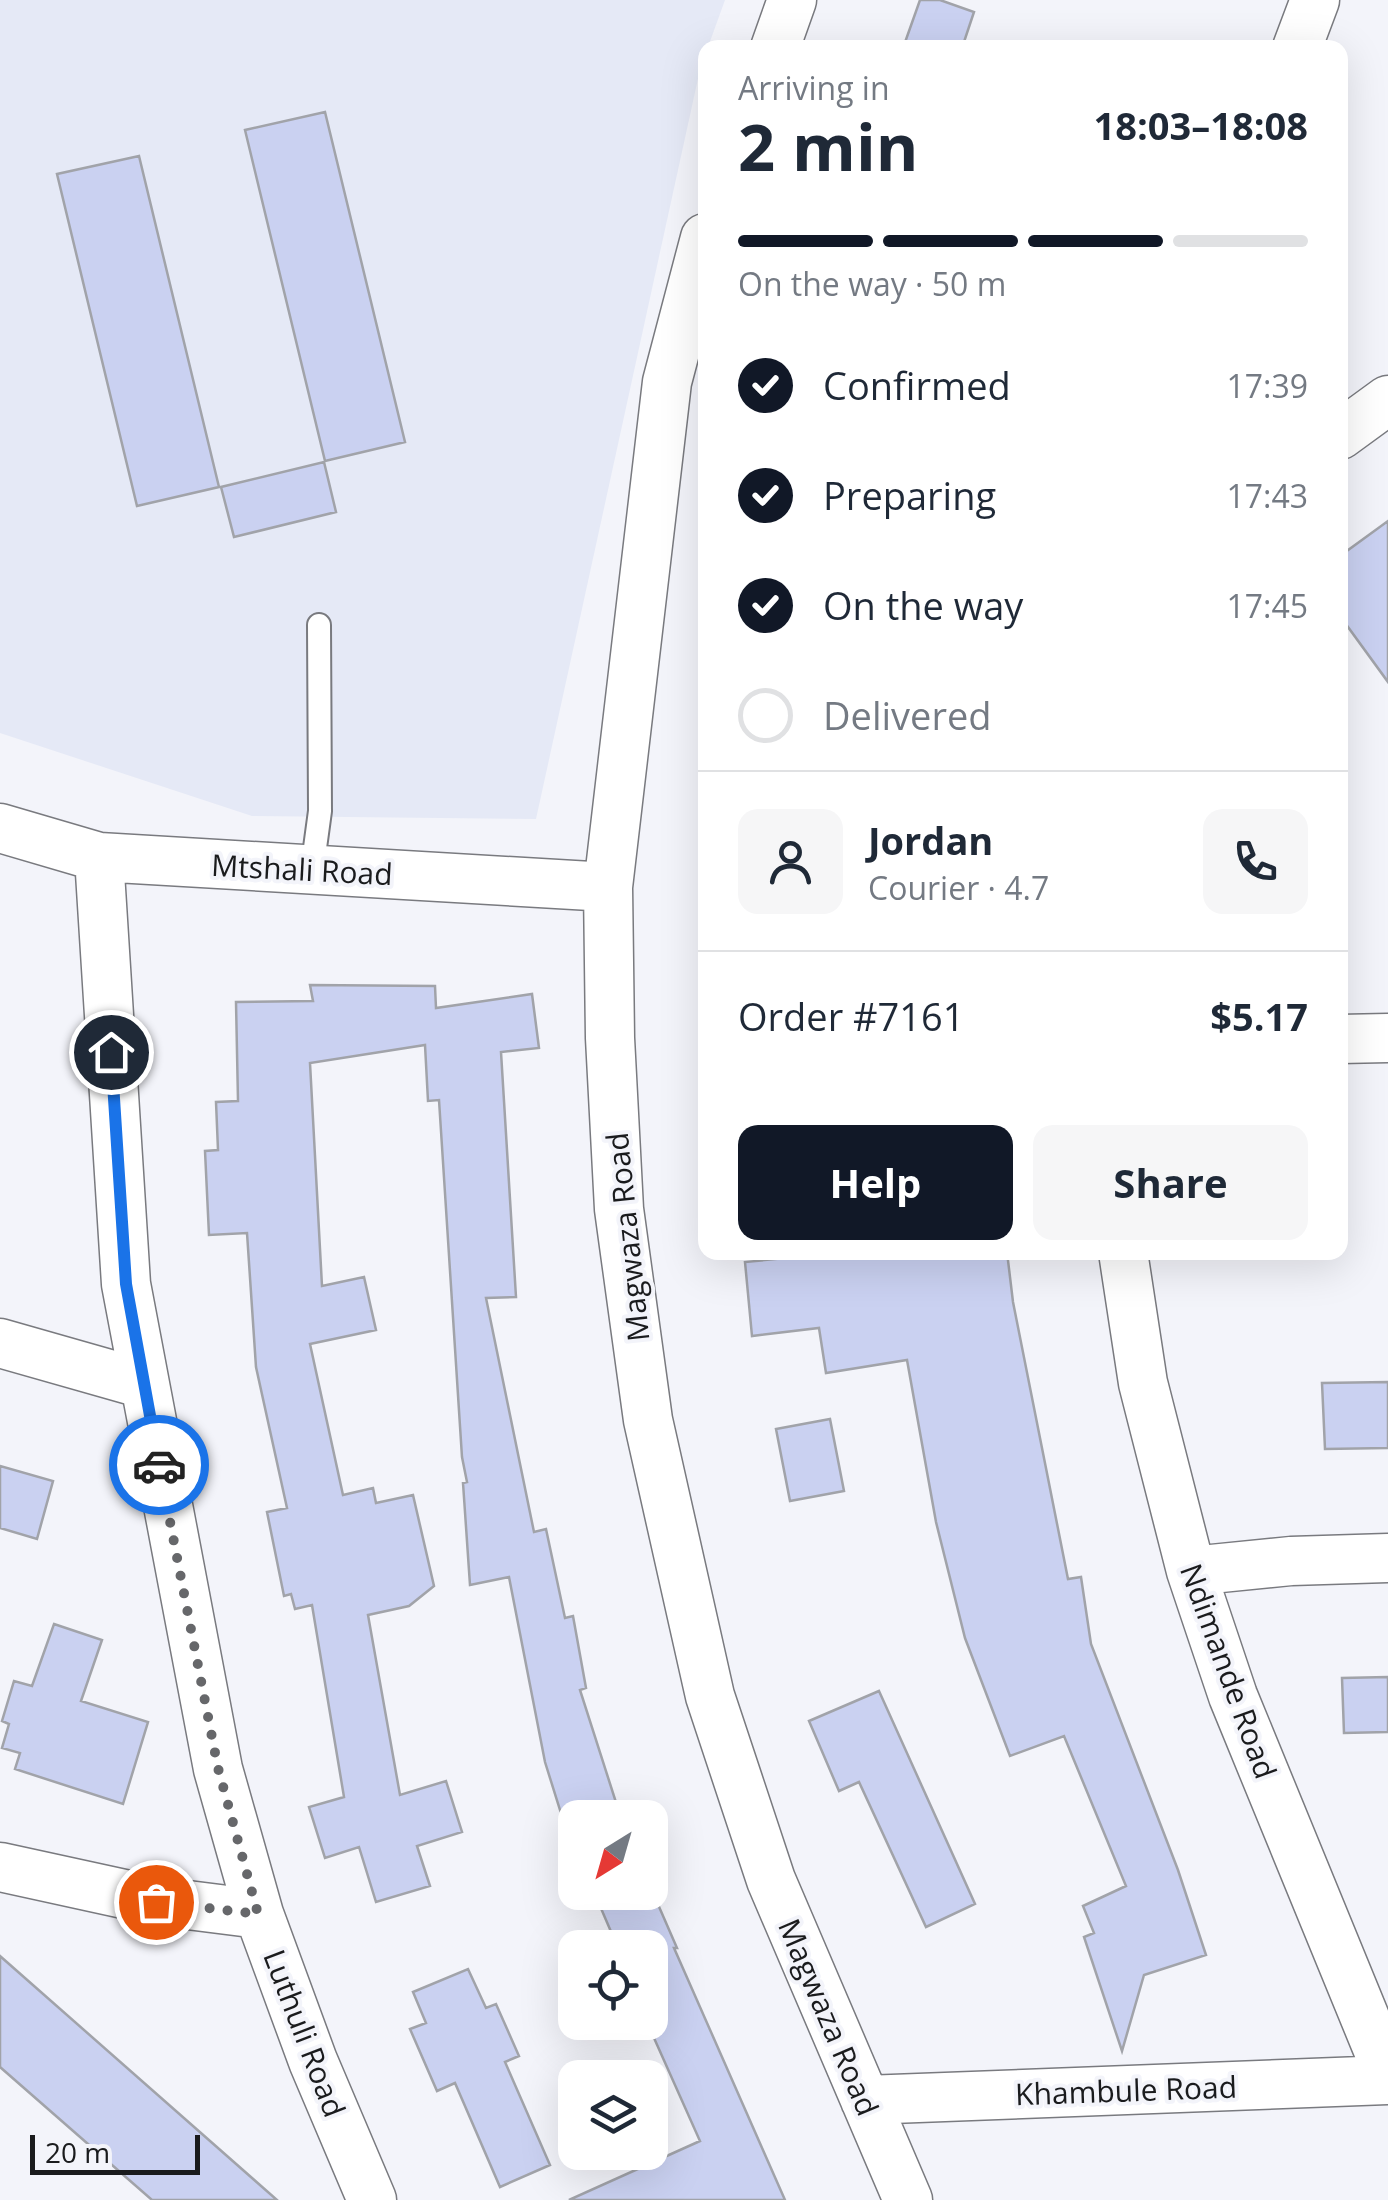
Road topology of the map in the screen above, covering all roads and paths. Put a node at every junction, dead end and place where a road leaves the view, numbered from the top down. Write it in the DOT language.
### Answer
graph roads {
  1 [pos="792,0"];
  2 [pos="1315,0"];
  3 [pos="778,40"];
  4 [pos="1300,40"];
  5 [pos="698,265"];
  6 [pos="1388,400"];
  7 [pos="1348,429"];
  8 [pos="319,625"];
  9 [pos="0,828"];
  10 [pos="99,858"];
  11 [pos="312,870"];
  12 [pos="608,887"];
  13 [pos="1348,1038"];
  14 [pos="1388,1038"];
  15 [pos="1124,1260"];
  16 [pos="0,1342"];
  17 [pos="144,1384"];
  18 [pos="1388,1558"];
  19 [pos="1192,1571"];
  20 [pos="0,1866"];
  21 [pos="258,1914"];
  22 [pos="1388,2077"];
  23 [pos="865,2100"];
  24 [pos="372,2200"];
  25 [pos="908,2200"];
  1 -- 3 [label="street"];
  2 -- 4 [label="street"];
  5 -- 12 [label="street, Magwaza Road"];
  6 -- 7 [label="street"];
  8 -- 11 [label="lane"];
  9 -- 10 [label="street, Mtshali Road"];
  10 -- 11 [label="street, Mtshali Road"];
  10 -- 17 [label="street, Luthuli Road"];
  11 -- 12 [label="street, Mtshali Road"];
  12 -- 23 [label="street, Magwaza Road"];
  13 -- 14 [label="street"];
  15 -- 19 [label="street, Ndimande Road"];
  16 -- 17 [label="street"];
  17 -- 21 [label="street, Luthuli Road"];
  18 -- 19 [label="street"];
  19 -- 22 [label="street, Ndimande Road"];
  20 -- 21 [label="street"];
  21 -- 24 [label="street, Luthuli Road"];
  22 -- 23 [label="street, Khambule Road"];
  23 -- 25 [label="street, Magwaza Road"];
}
